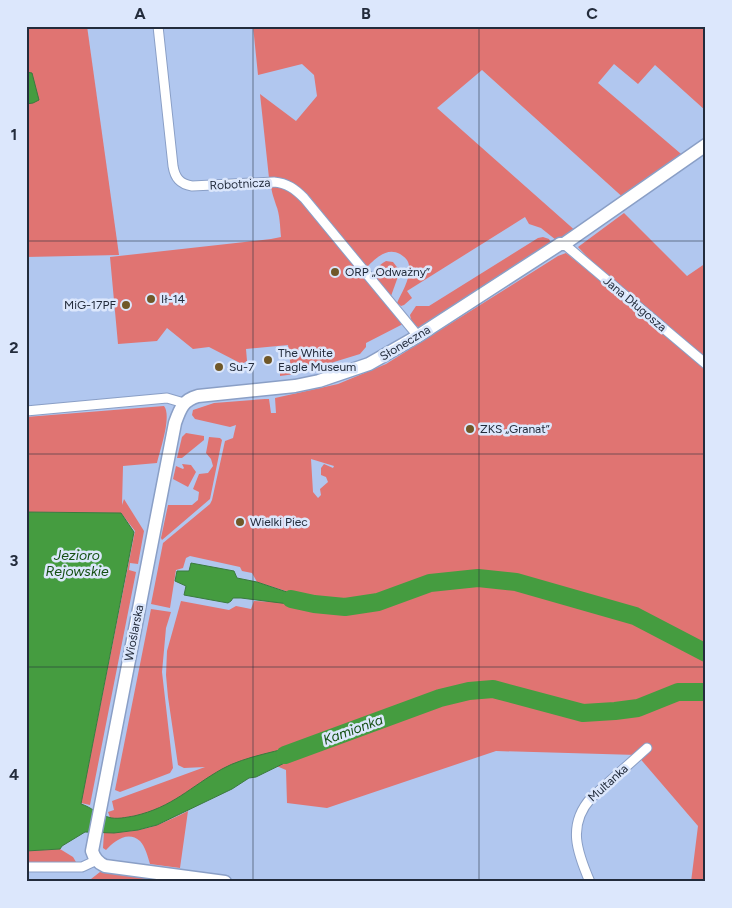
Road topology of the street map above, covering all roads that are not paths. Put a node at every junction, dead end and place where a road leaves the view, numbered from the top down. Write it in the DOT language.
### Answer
graph roads {
  1 [pos="158,26"];
  2 [pos="706,145"];
  3 [pos="564,244"];
  4 [pos="418,336"];
  5 [pos="706,364"];
  6 [pos="184,403"];
  7 [pos="26,411"];
  8 [pos="648,748"];
  9 [pos="98,861"];
  10 [pos="26,867"];
  11 [pos="225,882"];
  12 [pos="590,882"];
  1 -- 4 [label="street, Robotnicza"];
  2 -- 3 [label="street, Słoneczna"];
  3 -- 4 [label="street, Słoneczna"];
  3 -- 5 [label="street, Jana Długosza"];
  4 -- 6 [label="street, Słoneczna"];
  6 -- 7 [label="street, Słoneczna"];
  6 -- 9 [label="street, Wioślarska"];
  8 -- 12 [label="street, Multanka"];
  9 -- 10 [label="street"];
  9 -- 11 [label="street"];
}
